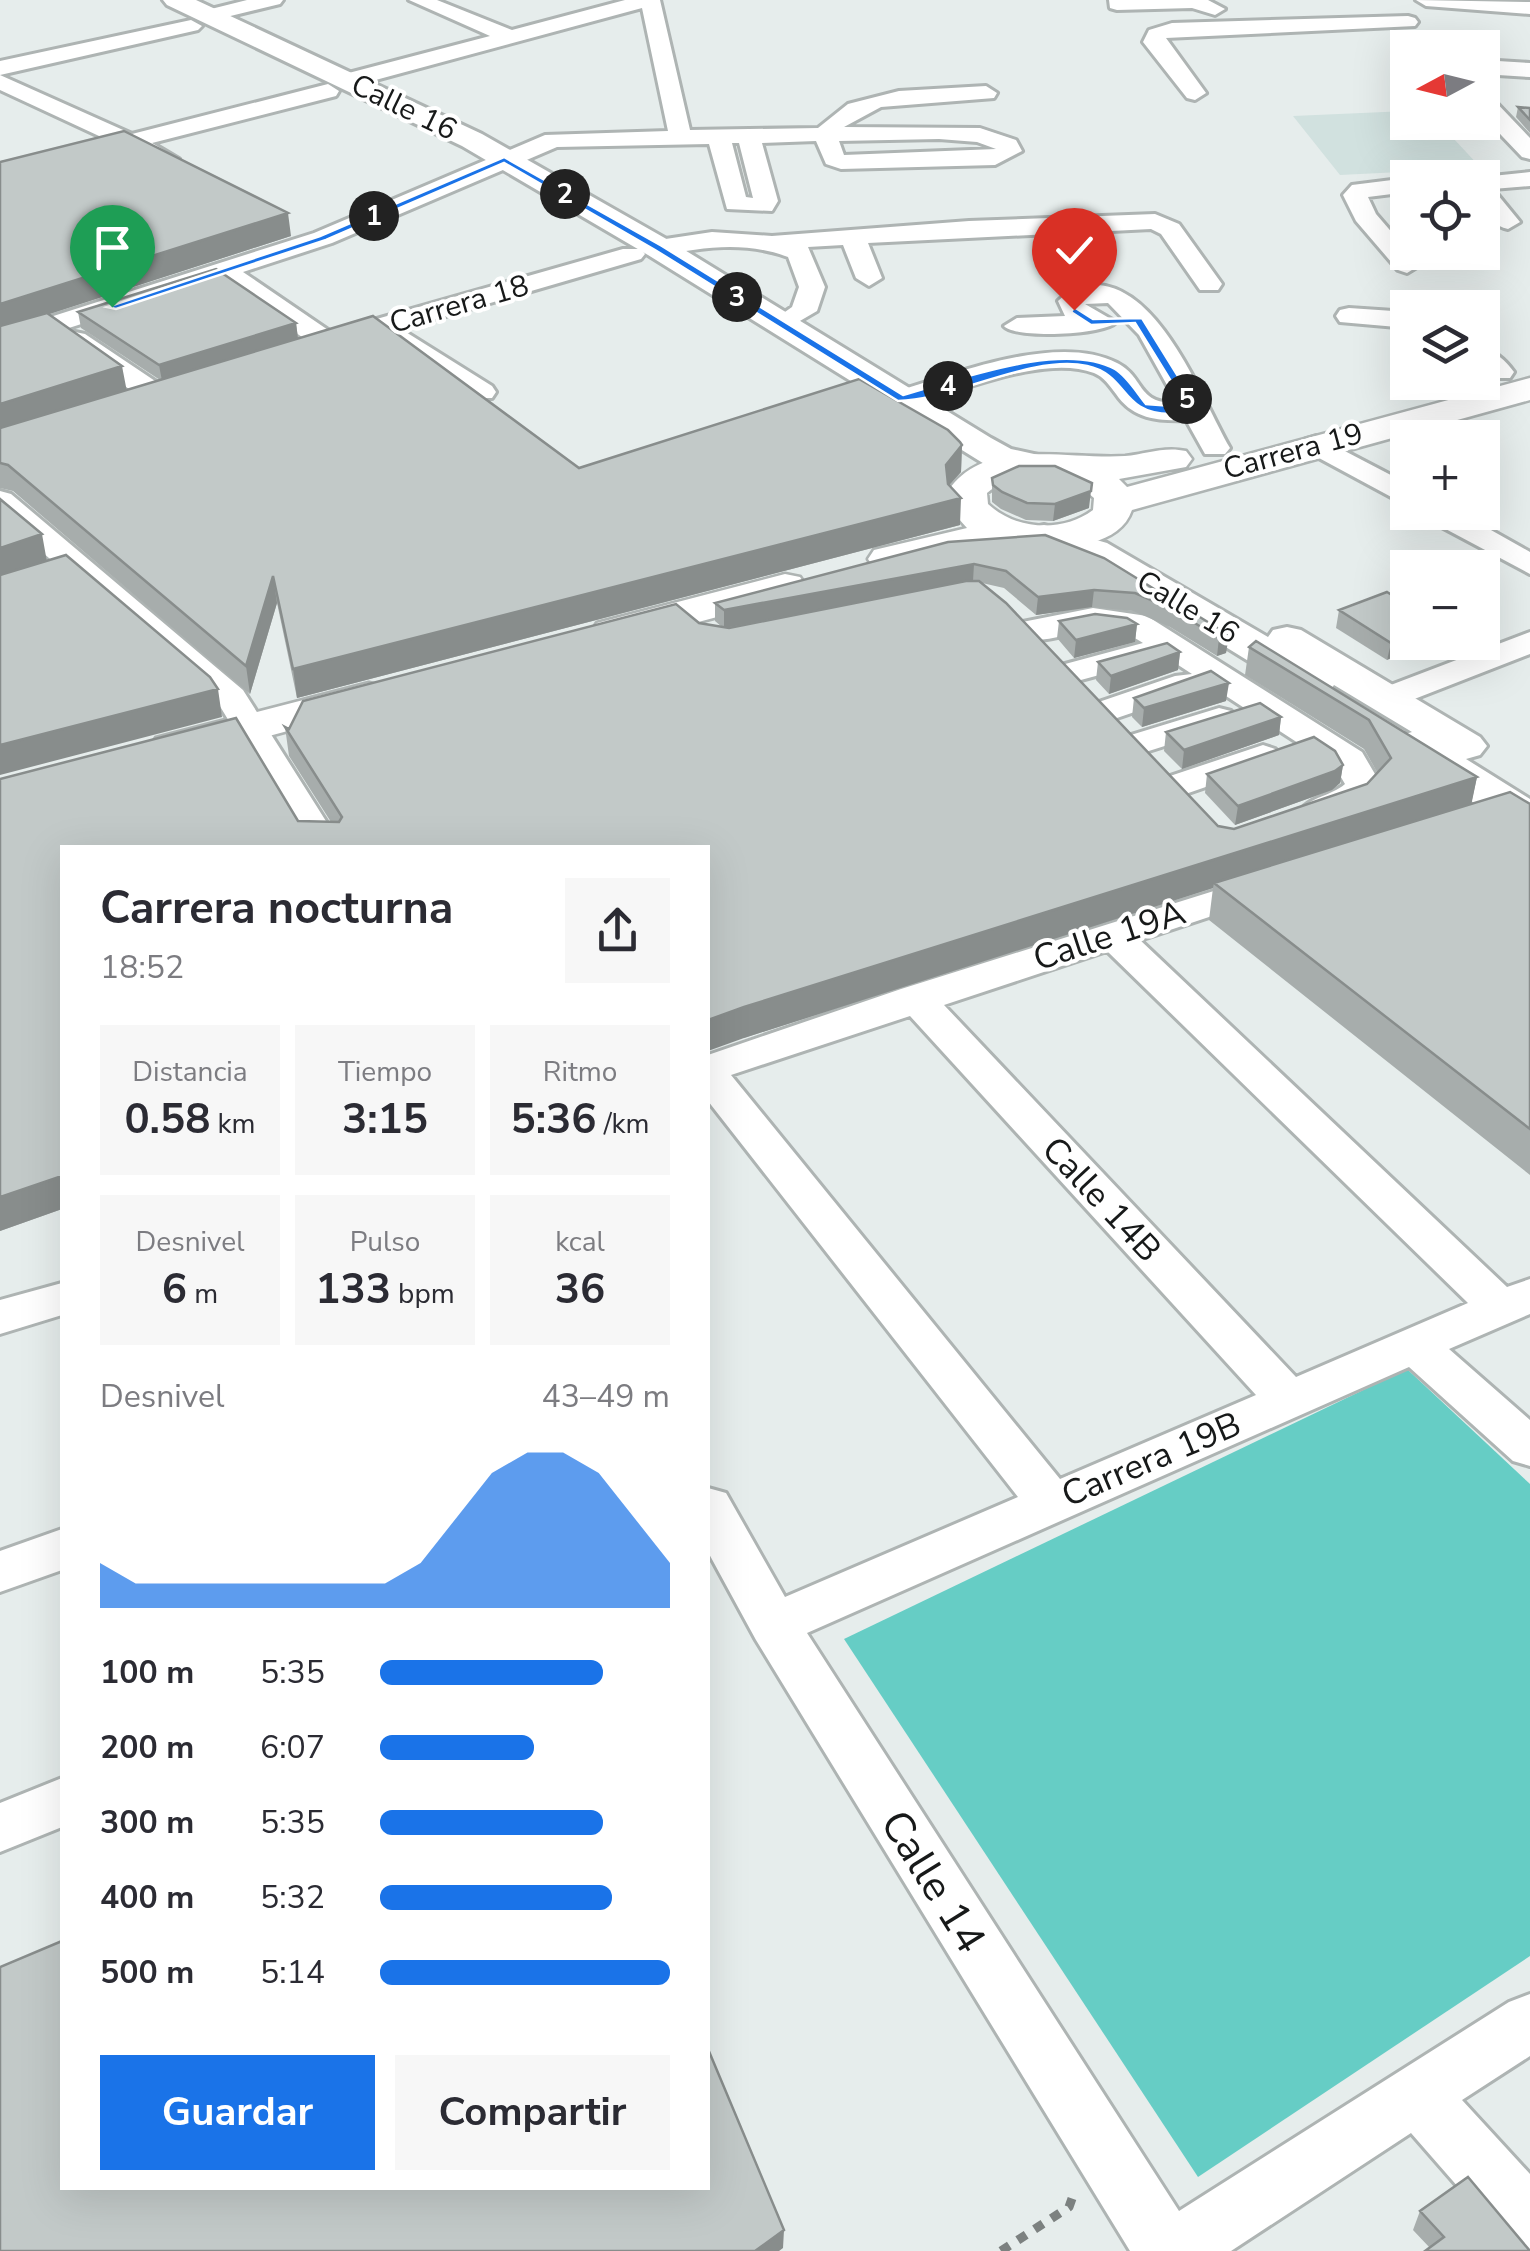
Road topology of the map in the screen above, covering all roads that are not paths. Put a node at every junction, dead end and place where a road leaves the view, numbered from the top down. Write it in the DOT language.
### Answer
graph roads {
  1 [pos="141,0"];
  2 [pos="273,0"];
  3 [pos="419,0"];
  4 [pos="649,0"];
  5 [pos="1426,0"];
  6 [pos="547,6"];
  7 [pos="1519,7"];
  8 [pos="1119,12"];
  9 [pos="192,14"];
  10 [pos="580,18"];
  11 [pos="1410,19"];
  12 [pos="1463,23"];
  13 [pos="511,37"];
  14 [pos="0,68"];
  15 [pos="1500,68"];
  16 [pos="1530,70"];
  17 [pos="0,82"];
  18 [pos="338,86"];
  19 [pos="986,93"];
  20 [pos="1195,93"];
  21 [pos="1500,104"];
  22 [pos="1514,106"];
  23 [pos="1500,120"];
  24 [pos="718,134"];
  25 [pos="748,134"];
  26 [pos="825,134"];
  27 [pos="680,135"];
  28 [pos="553,140"];
  29 [pos="132,142"];
  30 [pos="94,151"];
  31 [pos="1530,152"];
  32 [pos="486,156"];
  33 [pos="184,168"];
  34 [pos="1530,179"];
  35 [pos="1500,181"];
  36 [pos="1390,187"];
  37 [pos="1500,212"];
  38 [pos="288,220"];
  39 [pos="1508,222"];
  40 [pos="853,237"];
  41 [pos="323,238"];
  42 [pos="777,242"];
  43 [pos="1390,245"];
  44 [pos="645,251"];
  45 [pos="225,272"];
  46 [pos="869,278"];
  47 [pos="1209,284"];
  48 [pos="1349,316"];
  49 [pos="1390,319"];
  50 [pos="781,324"];
  51 [pos="1017,326"];
  52 [pos="380,327"];
  53 [pos="66,334"];
  54 [pos="0,342"];
  55 [pos="328,342"];
  56 [pos="290,354"];
  57 [pos="1512,377"];
  58 [pos="482,392"];
  59 [pos="902,399"];
  60 [pos="1394,400"];
  61 [pos="122,406"];
  62 [pos="1194,410"];
  63 [pos="1316,445"];
  64 [pos="1215,448"];
  65 [pos="1052,467"];
  66 [pos="1390,486"];
  67 [pos="968,494"];
  68 [pos="0,500"];
  69 [pos="1114,508"];
  70 [pos="1468,530"];
  71 [pos="1037,536"];
  72 [pos="834,557"];
  73 [pos="80,565"];
  74 [pos="1530,565"];
  75 [pos="48,576"];
  76 [pos="590,604"];
  77 [pos="678,614"];
  78 [pos="714,641"];
  79 [pos="1530,642"];
  80 [pos="568,644"];
  81 [pos="1174,645"];
  82 [pos="1262,652"];
  83 [pos="392,672"];
  84 [pos="1217,673"];
  85 [pos="1066,674"];
  86 [pos="1387,698"];
  87 [pos="1264,704"];
  88 [pos="241,712"];
  89 [pos="1102,712"];
  90 [pos="154,717"];
  91 [pos="1314,738"];
  92 [pos="1133,744"];
  93 [pos="135,757"];
  94 [pos="1524,804"];
  95 [pos="1282,824"];
  96 [pos="1460,825"];
  97 [pos="322,845"];
  98 [pos="1270,873"];
  99 [pos="1112,934"];
  100 [pos="915,998"];
  101 [pos="710,1071"];
  102 [pos="710,1075"];
  103 [pos="60,1299"];
  104 [pos="1515,1301"];
  105 [pos="0,1317"];
  106 [pos="1413,1344"];
  107 [pos="1289,1400"];
  108 [pos="1530,1448"];
  109 [pos="1050,1502"];
  110 [pos="710,1510"];
  111 [pos="60,1550"];
  112 [pos="0,1572"];
  113 [pos="774,1625"];
  114 [pos="60,1803"];
  115 [pos="0,1828"];
  116 [pos="1530,2022"];
  117 [pos="1418,2096"];
  118 [pos="1530,2221"];
  119 [pos="1171,2251"];
  1 -- 9 [label="main road, Calle 16"];
  2 -- 9 [label="street"];
  3 -- 13 [label="street"];
  4 -- 10 [label="street"];
  4 -- 27 [label="street"];
  5 -- 7 [label="street"];
  6 -- 10 [label="street"];
  7 -- 12 [label="street"];
  8 -- 11 [label="street"];
  9 -- 14 [label="street"];
  9 -- 18 [label="main road, Calle 16"];
  10 -- 13 [label="street"];
  11 -- 20 [label="street"];
  13 -- 18 [label="street"];
  15 -- 16 [label="street"];
  17 -- 29 [label="street"];
  18 -- 29 [label="street"];
  18 -- 32 [label="main road, Calle 16"];
  19 -- 26 [label="street"];
  21 -- 22 [label="street"];
  23 -- 31 [label="street"];
  24 -- 25 [label="street"];
  24 -- 25 [label="street"];
  24 -- 27 [label="street"];
  25 -- 26 [label="street"];
  26 -- 26 [label="street"];
  27 -- 28 [label="street"];
  28 -- 32 [label="main road"];
  29 -- 30 [label="street"];
  29 -- 33 [label="street"];
  32 -- 41 [label="street"];
  32 -- 44 [label="main road, Calle 16"];
  34 -- 35 [label="street"];
  36 -- 43 [label="street"];
  37 -- 39 [label="street"];
  38 -- 41 [label="street"];
  40 -- 42 [label="street, Carrera 18"];
  40 -- 46 [label="street"];
  40 -- 47 [label="street, Carrera 18"];
  41 -- 45 [label="street"];
  42 -- 44 [label="street, Carrera 18"];
  42 -- 50 [label="street"];
  44 -- 50 [label="main road, Calle 16"];
  44 -- 52 [label="street, Carrera 18"];
  44 -- 67 [label="main road, Calle 16"];
  45 -- 54 [label="street"];
  45 -- 55 [label="street"];
  48 -- 49 [label="street"];
  50 -- 59 [label="main road, Calle 16"];
  51 -- 62 [label="street"];
  52 -- 55 [label="street, Carrera 18"];
  52 -- 58 [label="street"];
  53 -- 61 [label="street"];
  55 -- 56 [label="street, Carrera 18"];
  57 -- 63 [label="highway, Carrera 19"];
  59 -- 62 [label="street"];
  59 -- 65 [label="main road, Calle 16"];
  60 -- 64 [label="highway, Carrera 19"];
  62 -- 64 [label="street"];
  63 -- 66 [label="street"];
  63 -- 69 [label="highway, Carrera 19"];
  64 -- 65 [label="highway, Carrera 19"];
  65 -- 67 [label="highway, Carrera 19"];
  65 -- 69 [label="highway"];
  67 -- 71 [label="highway"];
  67 -- 72 [label="highway"];
  68 -- 73 [label="street"];
  69 -- 71 [label="highway, Carrera 19"];
  69 -- 86 [label="main road, Calle 16"];
  70 -- 74 [label="street"];
  71 -- 72 [label="highway"];
  71 -- 82 [label="main road, Calle 16"];
  72 -- 76 [label="highway"];
  72 -- 77 [label="highway"];
  73 -- 75 [label="street"];
  73 -- 88 [label="street"];
  77 -- 78 [label="street"];
  77 -- 80 [label="highway"];
  79 -- 86 [label="street"];
  81 -- 84 [label="street"];
  81 -- 85 [label="street"];
  81 -- 85 [label="street"];
  82 -- 84 [label="street"];
  82 -- 94 [label="main road, Calle 16"];
  83 -- 88 [label="highway"];
  84 -- 87 [label="street"];
  84 -- 89 [label="street"];
  85 -- 89 [label="street"];
  86 -- 94 [label="main road, Calle 16"];
  87 -- 91 [label="street"];
  87 -- 92 [label="street"];
  88 -- 90 [label="highway"];
  88 -- 93 [label="highway"];
  88 -- 97 [label="street"];
  89 -- 92 [label="street"];
  91 -- 92 [label="street"];
  91 -- 95 [label="street"];
  94 -- 96 [label="street"];
  98 -- 99 [label="street, Calle 19A"];
  99 -- 100 [label="street, Calle 19A"];
  99 -- 104 [label="street"];
  100 -- 101 [label="street, Calle 19A"];
  100 -- 107 [label="street, Calle 14B"];
  102 -- 109 [label="street"];
  103 -- 105 [label="street"];
  104 -- 106 [label="street, Carrera 19B"];
  106 -- 107 [label="street, Carrera 19B"];
  106 -- 108 [label="street"];
  107 -- 109 [label="street, Carrera 19B"];
  109 -- 113 [label="street, Carrera 19B"];
  110 -- 113 [label="street, Calle 14"];
  111 -- 112 [label="street"];
  113 -- 119 [label="street, Calle 14"];
  114 -- 115 [label="street"];
  116 -- 117 [label="street"];
  117 -- 118 [label="street"];
  117 -- 119 [label="street"];
}
